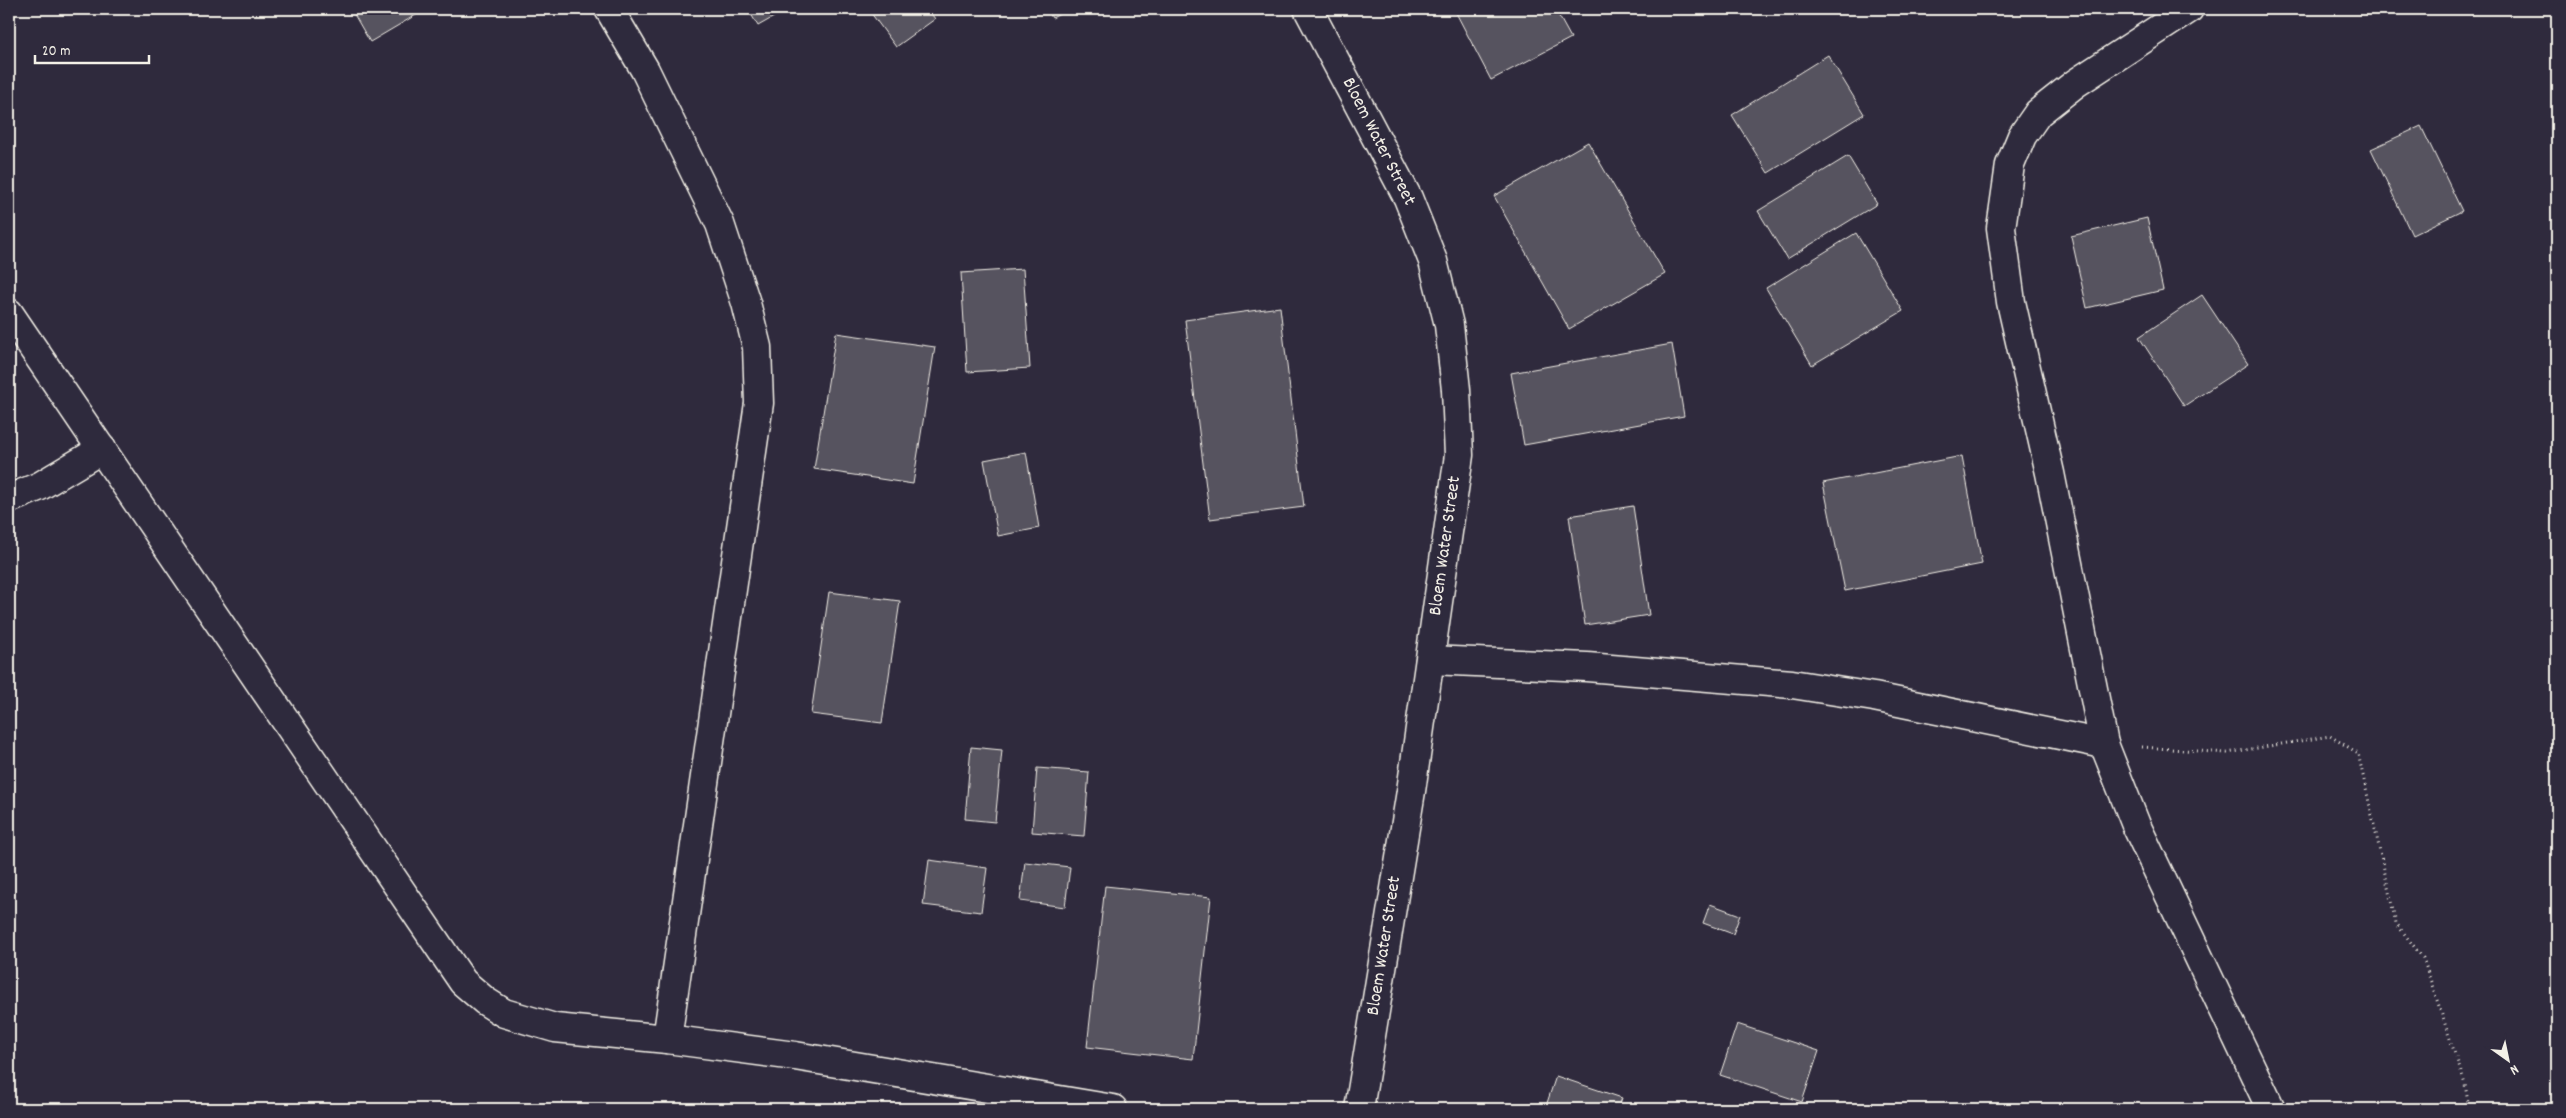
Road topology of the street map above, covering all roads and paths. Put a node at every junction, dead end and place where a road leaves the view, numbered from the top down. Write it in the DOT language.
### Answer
graph roads {
  1 [pos="609,9"];
  2 [pos="1308,9"];
  3 [pos="2189,9"];
  4 [pos="9,313"];
  5 [pos="102,449"];
  6 [pos="9,499"];
  7 [pos="1430,660"];
  8 [pos="2104,744"];
  9 [pos="667,1039"];
  10 [pos="1113,1109"];
  11 [pos="1359,1109"];
  12 [pos="2270,1109"];
  13 [pos="2469,1109"];
  1 -- 9 [label="street"];
  2 -- 7 [label="street, Bloem Water Street"];
  3 -- 8 [label="street"];
  4 -- 5 [label="street"];
  5 -- 6 [label="street"];
  5 -- 9 [label="street"];
  7 -- 8 [label="street"];
  7 -- 11 [label="street, Bloem Water Street"];
  8 -- 12 [label="street"];
  8 -- 13 [label="path"];
  9 -- 10 [label="street"];
}
